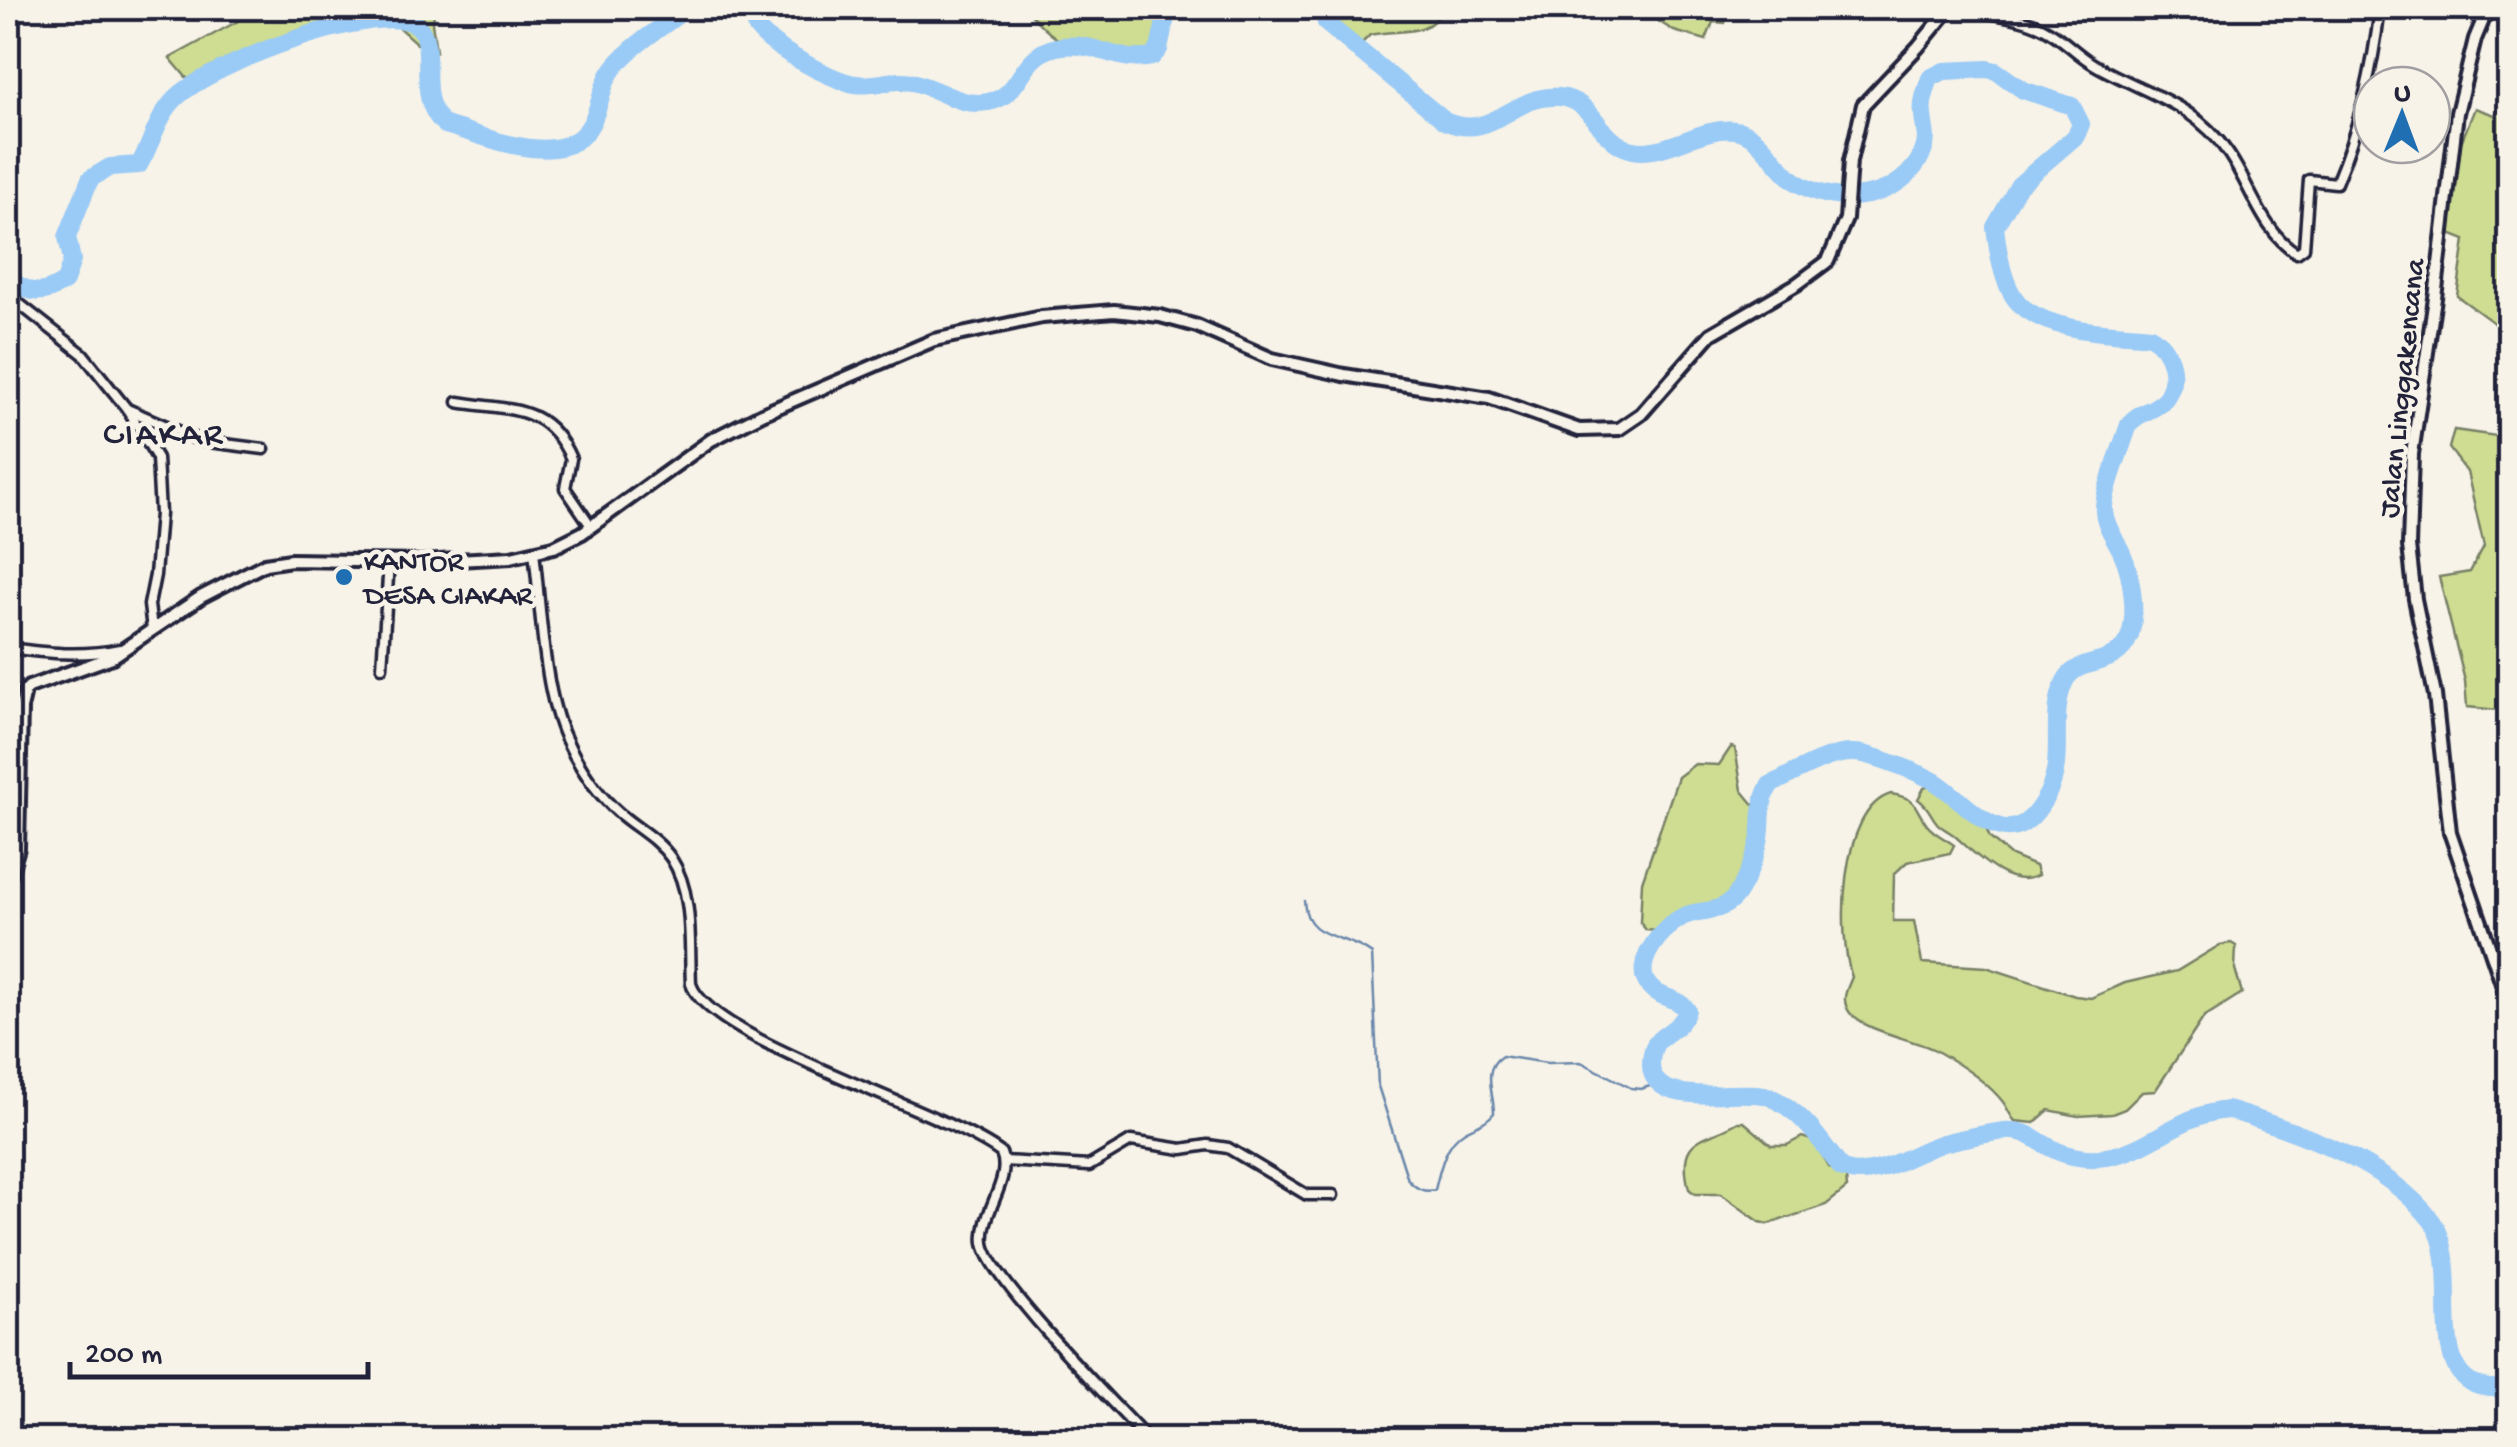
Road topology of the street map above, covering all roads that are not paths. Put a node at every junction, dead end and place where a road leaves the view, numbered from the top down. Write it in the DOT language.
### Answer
graph roads {
  1 [pos="1950,8"];
  2 [pos="1963,8"];
  3 [pos="2380,8"];
  4 [pos="2488,8"];
  5 [pos="8,295"];
  6 [pos="458,402"];
  7 [pos="127,409"];
  8 [pos="264,449"];
  9 [pos="591,526"];
  10 [pos="534,552"];
  11 [pos="389,562"];
  12 [pos="152,630"];
  13 [pos="8,648"];
  14 [pos="124,648"];
  15 [pos="382,667"];
  16 [pos="8,882"];
  17 [pos="2510,1007"];
  18 [pos="1004,1161"];
  19 [pos="1333,1195"];
  20 [pos="2428,1430"];
  21 [pos="1148,1440"];
  22 [pos="2444,1440"];
  1 -- 9 [label="street"];
  2 -- 3 [label="street"];
  4 -- 17 [label="street, Jalan Linggakencana"];
  5 -- 7 [label="street"];
  6 -- 9 [label="street"];
  7 -- 8 [label="street"];
  7 -- 12 [label="street"];
  9 -- 10 [label="street"];
  10 -- 11 [label="street"];
  10 -- 18 [label="street"];
  11 -- 12 [label="street"];
  11 -- 15 [label="street"];
  12 -- 14 [label="street"];
  13 -- 14 [label="street"];
  14 -- 16 [label="street"];
  18 -- 19 [label="street"];
  18 -- 21 [label="street"];
  20 -- 22 [label="street"];
}
